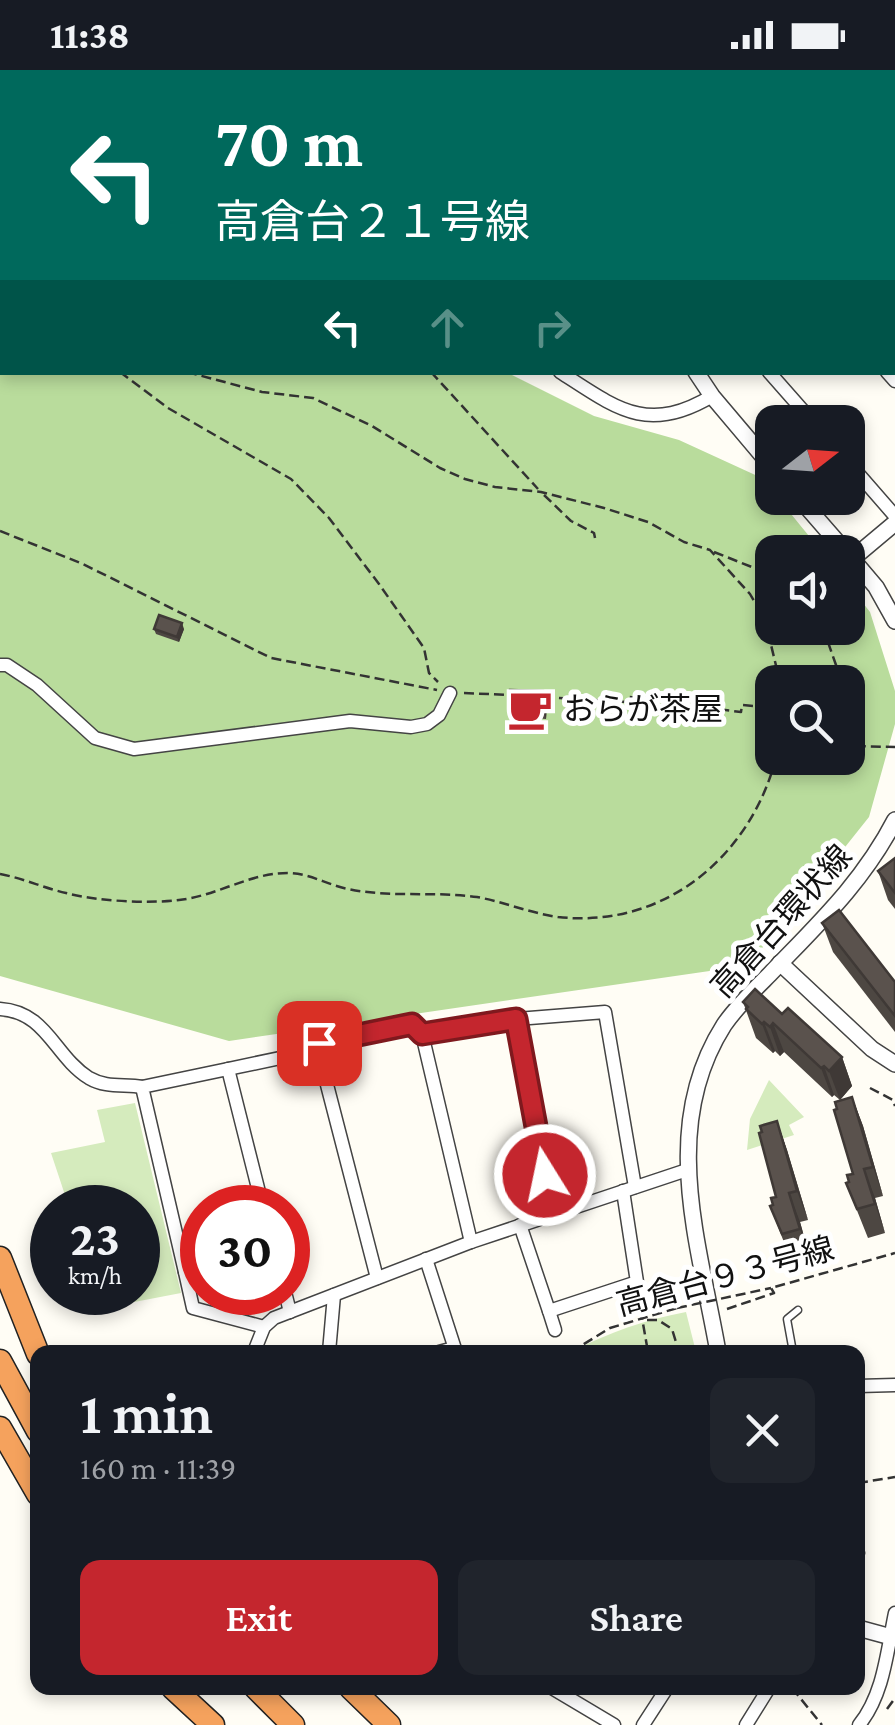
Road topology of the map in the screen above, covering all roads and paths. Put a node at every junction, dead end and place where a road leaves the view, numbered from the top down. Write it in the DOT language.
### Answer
graph roads {
  1 [pos="124,375"];
  2 [pos="198,375"];
  3 [pos="434,375"];
  4 [pos="565,375"];
  5 [pos="698,375"];
  6 [pos="773,375"];
  7 [pos="712,396"];
  8 [pos="798,405"];
  9 [pos="755,447"];
  10 [pos="865,483"];
  11 [pos="541,492"];
  12 [pos="814,515"];
  13 [pos="895,520"];
  14 [pos="0,530"];
  15 [pos="831,535"];
  16 [pos="595,538"];
  17 [pos="865,542"];
  18 [pos="710,550"];
  19 [pos="755,568"];
  20 [pos="865,575"];
  21 [pos="895,621"];
  22 [pos="0,665"];
  23 [pos="776,665"];
  24 [pos="450,693"];
  25 [pos="524,696"];
  26 [pos="542,697"];
  27 [pos="755,706"];
  28 [pos="895,747"];
  29 [pos="865,748"];
  30 [pos="771,775"];
  31 [pos="895,820"];
  32 [pos="0,874"];
  33 [pos="780,964"];
  34 [pos="0,1009"];
  35 [pos="516,1019"];
  36 [pos="422,1034"];
  37 [pos="290,1056"];
  38 [pos="895,1064"];
  39 [pos="228,1069"];
  40 [pos="142,1087"];
  41 [pos="870,1088"];
  42 [pos="895,1106"];
  43 [pos="686,1170"];
  44 [pos="258,1185"];
  45 [pos="628,1189"];
  46 [pos="552,1214"];
  47 [pos="520,1225"];
  48 [pos="471,1242"];
  49 [pos="895,1253"];
  50 [pos="180,1254"];
  51 [pos="0,1258"];
  52 [pos="426,1260"];
  53 [pos="376,1278"];
  54 [pos="636,1282"];
  55 [pos="771,1288"];
  56 [pos="334,1295"];
  57 [pos="310,1304"];
  58 [pos="726,1310"];
  59 [pos="798,1310"];
  60 [pos="549,1312"];
  61 [pos="219,1315"];
  62 [pos="285,1315"];
  63 [pos="640,1319"];
  64 [pos="264,1327"];
  65 [pos="554,1330"];
  66 [pos="34,1345"];
  67 [pos="257,1345"];
  68 [pos="330,1345"];
  69 [pos="453,1345"];
  70 [pos="582,1345"];
  71 [pos="646,1345"];
  72 [pos="677,1345"];
  73 [pos="717,1345"];
  74 [pos="791,1345"];
  75 [pos="0,1361"];
  76 [pos="895,1385"];
  77 [pos="865,1386"];
  78 [pos="30,1417"];
  79 [pos="0,1428"];
  80 [pos="895,1477"];
  81 [pos="30,1480"];
  82 [pos="865,1482"];
  83 [pos="895,1613"];
  84 [pos="865,1630"];
  85 [pos="892,1638"];
  86 [pos="181,1695"];
  87 [pos="263,1695"];
  88 [pos="358,1695"];
  89 [pos="569,1695"];
  90 [pos="663,1695"];
  91 [pos="765,1695"];
  92 [pos="798,1695"];
  93 [pos="213,1725"];
  94 [pos="293,1725"];
  95 [pos="389,1725"];
  96 [pos="614,1725"];
  97 [pos="644,1725"];
  98 [pos="746,1725"];
  99 [pos="822,1725"];
  100 [pos="859,1725"];
  1 -- 24 [label="path"];
  2 -- 11 [label="path"];
  3 -- 11 [label="path"];
  4 -- 7 [label="street"];
  5 -- 7 [label="street"];
  6 -- 8 [label="street"];
  7 -- 9 [label="street"];
  10 -- 13 [label="street"];
  11 -- 16 [label="path"];
  11 -- 18 [label="path"];
  12 -- 15 [label="street"];
  13 -- 17 [label="street"];
  14 -- 24 [label="path"];
  18 -- 19 [label="path"];
  18 -- 23 [label="path"];
  20 -- 21 [label="street"];
  22 -- 24 [label="street"];
  24 -- 25 [label="path"];
  26 -- 27 [label="path"];
  28 -- 29 [label="path"];
  30 -- 32 [label="path"];
  31 -- 33 [label="street, 高倉台環状線"];
  33 -- 38 [label="street"];
  33 -- 43 [label="street, 高倉台環状線"];
  34 -- 40 [label="street"];
  35 -- 36 [label="street"];
  35 -- 45 [label="street"];
  35 -- 46 [label="street"];
  36 -- 37 [label="street"];
  36 -- 48 [label="street"];
  37 -- 39 [label="street"];
  37 -- 53 [label="street"];
  39 -- 40 [label="street"];
  39 -- 44 [label="street"];
  40 -- 50 [label="street"];
  41 -- 42 [label="path"];
  43 -- 45 [label="street"];
  43 -- 73 [label="street, 高倉台環状線"];
  45 -- 46 [label="street"];
  45 -- 54 [label="street"];
  46 -- 47 [label="street"];
  47 -- 48 [label="street"];
  47 -- 60 [label="street"];
  48 -- 52 [label="street"];
  49 -- 55 [label="path, 高倉台９３号線"];
  51 -- 66 [label="highway"];
  52 -- 53 [label="street"];
  52 -- 69 [label="street"];
  53 -- 56 [label="street"];
  54 -- 60 [label="street"];
  54 -- 63 [label="path"];
  55 -- 58 [label="path"];
  55 -- 63 [label="path, 高倉台９３号線, bridge"];
  56 -- 57 [label="street"];
  56 -- 68 [label="street"];
  59 -- 74 [label="lane"];
  60 -- 65 [label="street"];
  61 -- 64 [label="street"];
  62 -- 64 [label="street"];
  63 -- 70 [label="path, 高倉台９３号線"];
  63 -- 71 [label="path"];
  63 -- 72 [label="path"];
  64 -- 67 [label="street"];
  75 -- 78 [label="highway"];
  76 -- 77 [label="street"];
  79 -- 81 [label="highway"];
  80 -- 82 [label="path"];
  83 -- 85 [label="street"];
  84 -- 85 [label="street"];
  85 -- 100 [label="street"];
  86 -- 93 [label="highway"];
  87 -- 94 [label="highway"];
  88 -- 95 [label="highway"];
  89 -- 96 [label="street"];
  90 -- 97 [label="street"];
  91 -- 98 [label="street"];
  92 -- 99 [label="path"];
}
